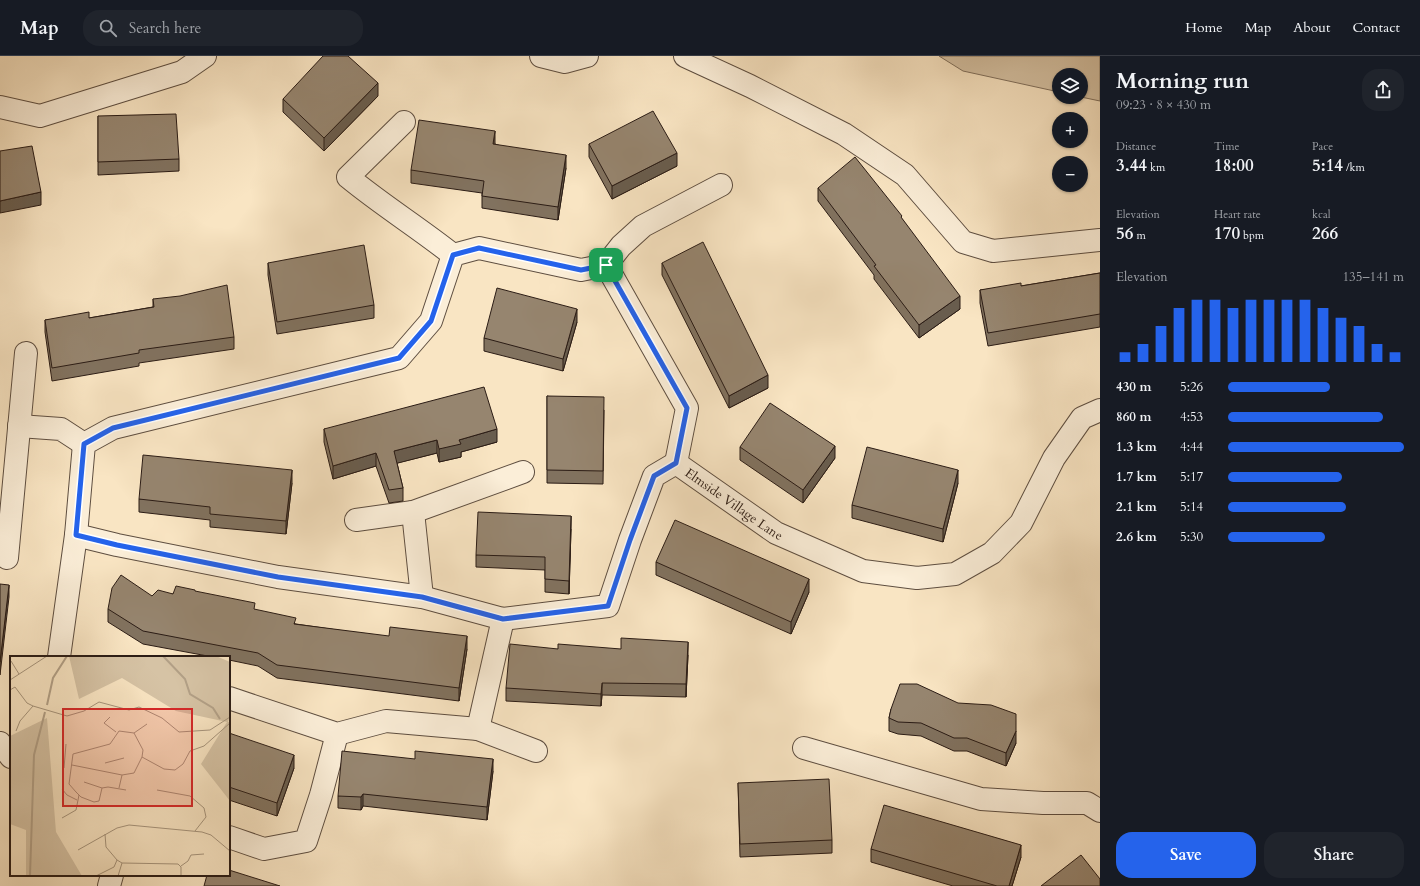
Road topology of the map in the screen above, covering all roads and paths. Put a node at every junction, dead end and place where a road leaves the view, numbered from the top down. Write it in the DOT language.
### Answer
graph roads {
  1 [pos="205,56"];
  2 [pos="541,56"];
  3 [pos="587,56"];
  4 [pos="685,56"];
  5 [pos="0,107"];
  6 [pos="404,122"];
  7 [pos="721,185"];
  8 [pos="1100,240"];
  9 [pos="453,255"];
  10 [pos="606,265"];
  11 [pos="26,353"];
  12 [pos="1100,410"];
  13 [pos="19,426"];
  14 [pos="84,444"];
  15 [pos="676,463"];
  16 [pos="522,472"];
  17 [pos="413,512"];
  18 [pos="356,520"];
  19 [pos="76,535"];
  20 [pos="7,558"];
  21 [pos="422,597"];
  22 [pos="503,619"];
  23 [pos="59,656"];
  24 [pos="230,698"];
  25 [pos="478,729"];
  26 [pos="337,734"];
  27 [pos="0,742"];
  28 [pos="804,748"];
  29 [pos="536,751"];
  30 [pos="10,756"];
  31 [pos="1100,811"];
  32 [pos="230,837"];
  33 [pos="112,876"];
  34 [pos="109,886"];
  1 -- 5 [label="street"];
  2 -- 3 [label="street"];
  4 -- 8 [label="street"];
  6 -- 9 [label="street"];
  7 -- 10 [label="street"];
  9 -- 10 [label="street"];
  9 -- 14 [label="street"];
  10 -- 15 [label="street"];
  11 -- 13 [label="street"];
  12 -- 15 [label="street, Elmside Village Lane"];
  13 -- 14 [label="street"];
  13 -- 20 [label="street"];
  14 -- 19 [label="street"];
  15 -- 22 [label="street, Elmside Village Lane"];
  16 -- 17 [label="street"];
  17 -- 18 [label="street"];
  17 -- 21 [label="street"];
  19 -- 21 [label="street, Elmside Village Lane"];
  19 -- 23 [label="street"];
  21 -- 22 [label="street, Elmside Village Lane"];
  22 -- 25 [label="street"];
  24 -- 26 [label="street"];
  25 -- 26 [label="street"];
  25 -- 29 [label="street"];
  26 -- 32 [label="street"];
  27 -- 30 [label="street"];
  28 -- 31 [label="street"];
  33 -- 34 [label="street"];
}
